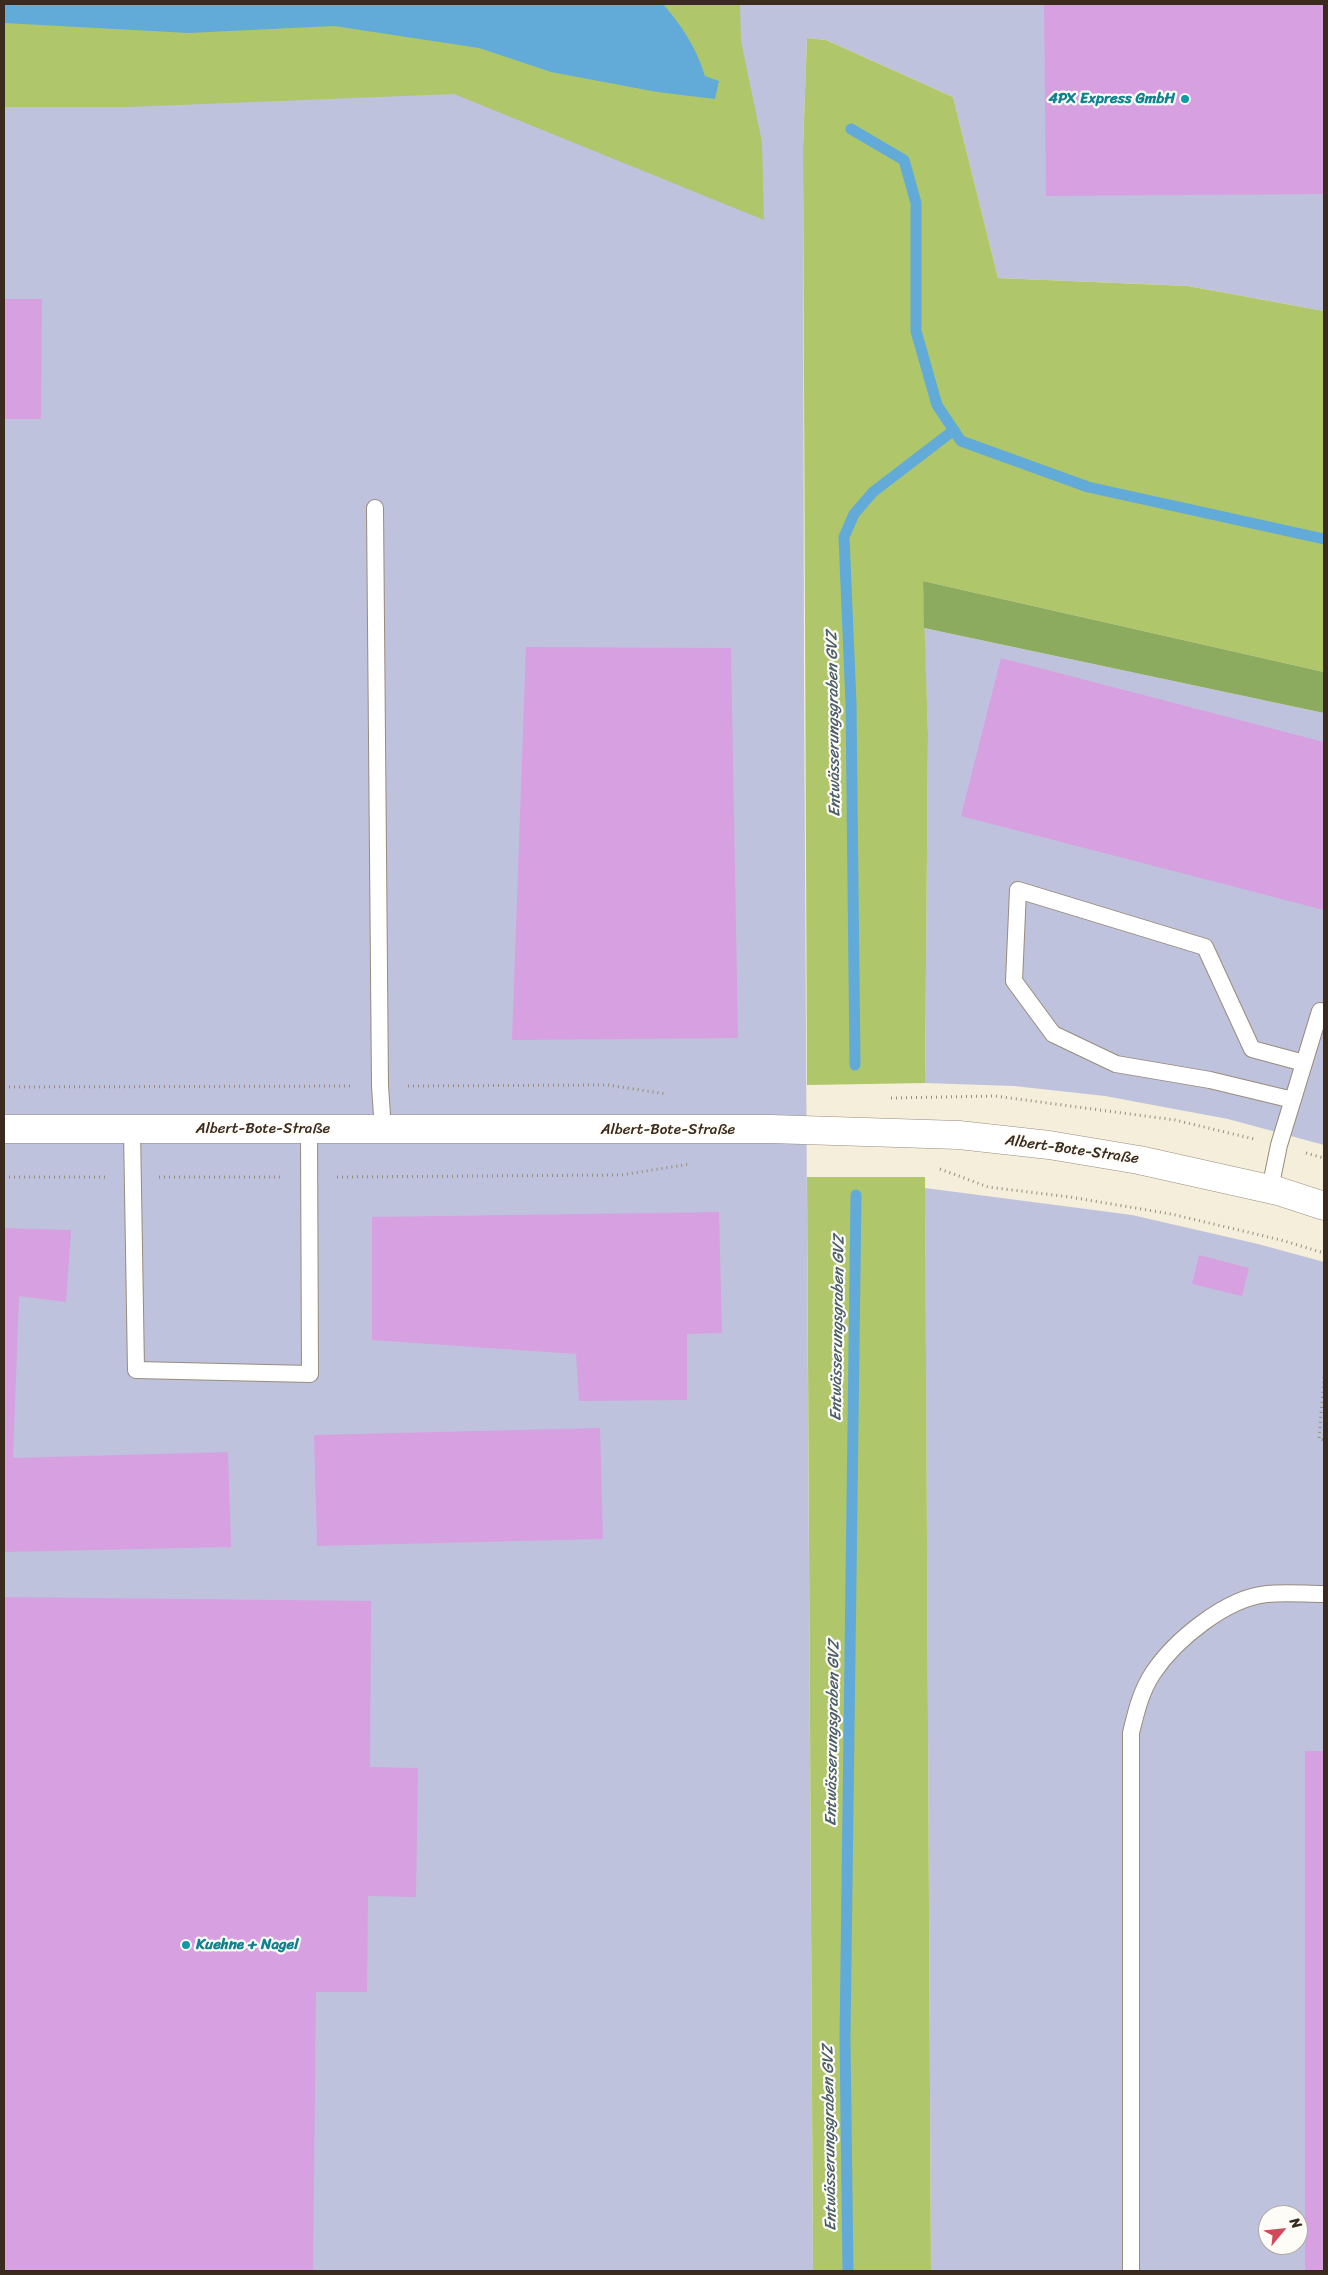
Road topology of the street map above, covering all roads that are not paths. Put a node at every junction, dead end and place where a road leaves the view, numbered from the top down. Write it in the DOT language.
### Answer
graph roads {
  1 [pos="375,508"];
  2 [pos="1324,1012"];
  3 [pos="1304,1063"];
  4 [pos="1293,1100"];
  5 [pos="4,1129"];
  6 [pos="132,1129"];
  7 [pos="309,1130"];
  8 [pos="383,1130"];
  9 [pos="1270,1189"];
  10 [pos="1324,1206"];
  11 [pos="1324,1594"];
  12 [pos="1132,2271"];
  1 -- 8 [label="lane"];
  2 -- 3 [label="lane"];
  3 -- 4 [label="lane"];
  3 -- 4 [label="lane"];
  4 -- 9 [label="lane"];
  5 -- 6 [label="street, Albert-Bote-Straße"];
  6 -- 7 [label="street, Albert-Bote-Straße"];
  6 -- 7 [label="lane"];
  7 -- 8 [label="street, Albert-Bote-Straße"];
  8 -- 9 [label="street, Albert-Bote-Straße"];
  9 -- 10 [label="street, Albert-Bote-Straße"];
  11 -- 12 [label="lane"];
}
